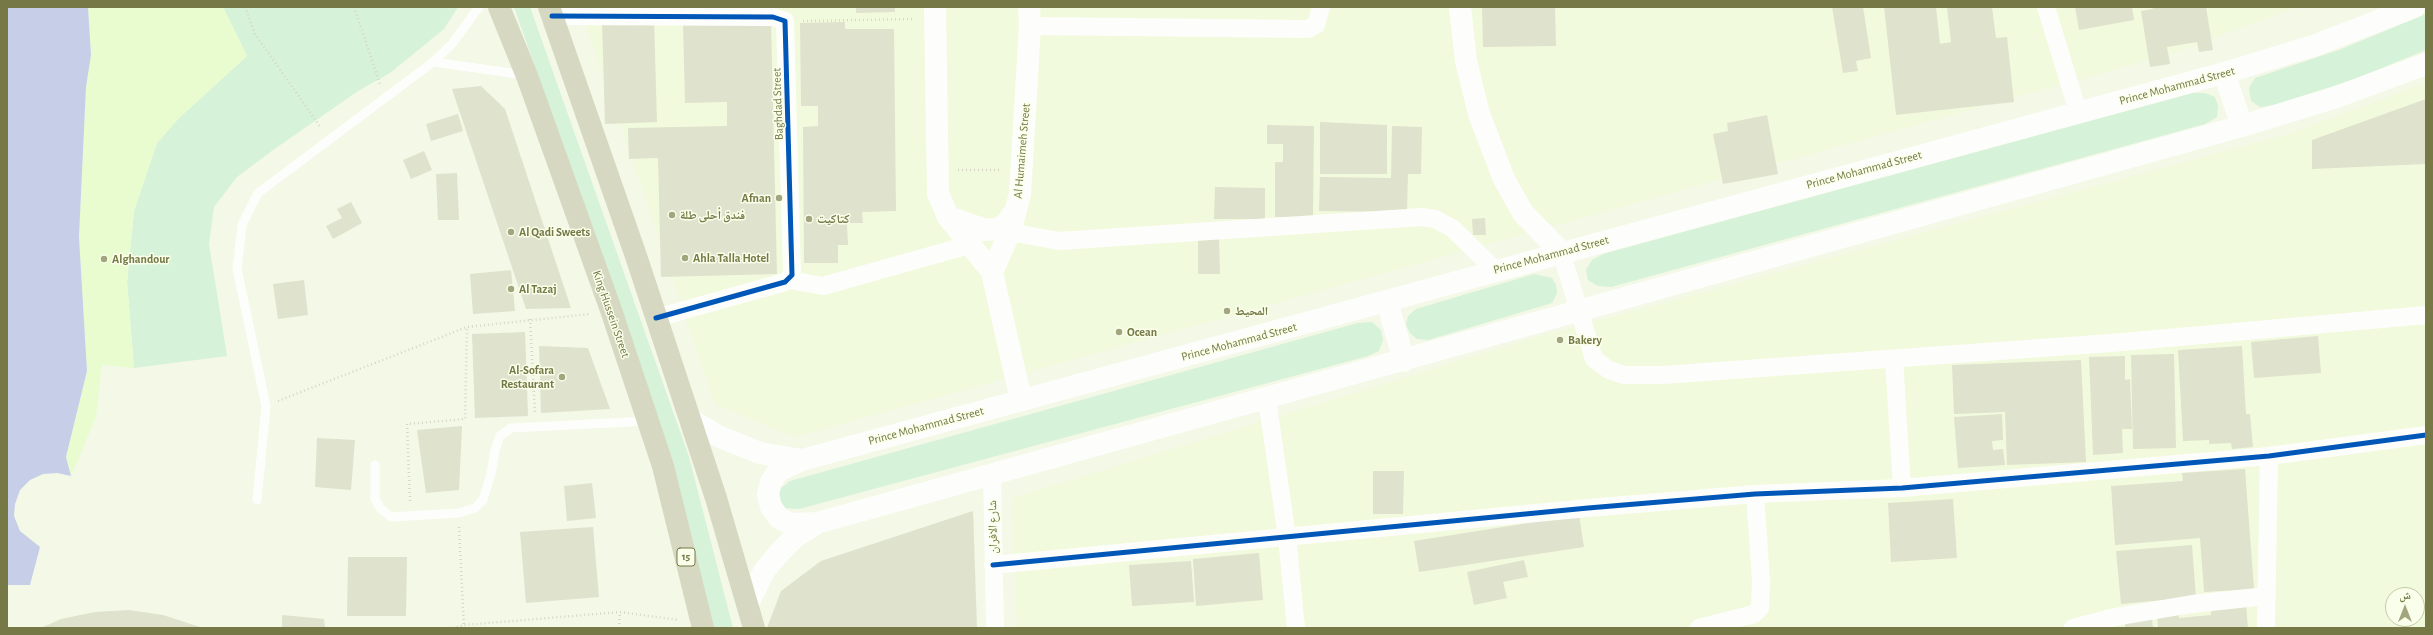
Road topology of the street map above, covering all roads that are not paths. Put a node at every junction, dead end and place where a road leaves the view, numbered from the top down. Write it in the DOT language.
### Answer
graph roads {
  1 [pos="479,7"];
  2 [pos="499,7"];
  3 [pos="1321,7"];
  4 [pos="1460,7"];
  5 [pos="2046,7"];
  6 [pos="2414,7"];
  7 [pos="551,12"];
  8 [pos="639,12"];
  9 [pos="670,12"];
  10 [pos="935,13"];
  11 [pos="1029,16"];
  12 [pos="433,62"];
  13 [pos="2426,64"];
  14 [pos="2224,73"];
  15 [pos="527,76"];
  16 [pos="2078,112"];
  17 [pos="2242,126"];
  18 [pos="1018,207"];
  19 [pos="948,217"];
  20 [pos="1010,232"];
  21 [pos="969,245"];
  22 [pos="1560,252"];
  23 [pos="1495,270"];
  24 [pos="992,272"];
  25 [pos="789,280"];
  26 [pos="1387,301"];
  27 [pos="1578,311"];
  28 [pos="2426,315"];
  29 [pos="656,318"];
  30 [pos="1894,359"];
  31 [pos="1404,361"];
  32 [pos="1268,399"];
  33 [pos="1022,400"];
  34 [pos="689,419"];
  35 [pos="648,421"];
  36 [pos="2426,435"];
  37 [pos="2269,456"];
  38 [pos="802,460"];
  39 [pos="374,465"];
  40 [pos="992,474"];
  41 [pos="1902,488"];
  42 [pos="1755,494"];
  43 [pos="257,500"];
  44 [pos="817,523"];
  45 [pos="1287,537"];
  46 [pos="993,565"];
  47 [pos="2267,596"];
  48 [pos="748,604"];
  49 [pos="702,625"];
  50 [pos="754,628"];
  51 [pos="995,628"];
  52 [pos="1296,628"];
  53 [pos="1699,628"];
  54 [pos="2073,628"];
  55 [pos="2266,628"];
  1 -- 12 [label="lane"];
  2 -- 15 [label="highway, King Hussein Street"];
  3 -- 11 [label="street"];
  4 -- 22 [label="main road"];
  5 -- 16 [label="street"];
  6 -- 14 [label="main road, Prince Mohammad Street"];
  7 -- 8 [label="street"];
  7 -- 29 [label="highway"];
  8 -- 9 [label="street"];
  9 -- 25 [label="street, Baghdad Street"];
  10 -- 19 [label="main road"];
  11 -- 18 [label="main road, Al Humaimeh Street"];
  12 -- 15 [label="lane"];
  12 -- 43 [label="lane"];
  13 -- 17 [label="main road"];
  14 -- 16 [label="main road, Prince Mohammad Street"];
  14 -- 17 [label="main road"];
  15 -- 35 [label="highway, King Hussein Street"];
  16 -- 22 [label="main road, Prince Mohammad Street"];
  17 -- 27 [label="main road"];
  18 -- 19 [label="main road"];
  18 -- 20 [label="main road, Al Humaimeh Street"];
  19 -- 21 [label="main road"];
  20 -- 23 [label="street"];
  20 -- 24 [label="main road, Al Humaimeh Street"];
  21 -- 24 [label="main road"];
  21 -- 25 [label="street"];
  22 -- 23 [label="main road, Prince Mohammad Street"];
  22 -- 27 [label="street"];
  23 -- 26 [label="main road, Prince Mohammad Street"];
  24 -- 33 [label="main road"];
  25 -- 29 [label="street"];
  26 -- 31 [label="main road"];
  26 -- 33 [label="main road, Prince Mohammad Street"];
  27 -- 30 [label="street"];
  27 -- 31 [label="main road"];
  28 -- 30 [label="street"];
  29 -- 34 [label="highway"];
  30 -- 41 [label="street"];
  31 -- 32 [label="main road"];
  32 -- 40 [label="main road"];
  32 -- 45 [label="street"];
  33 -- 38 [label="main road, Prince Mohammad Street"];
  34 -- 38 [label="main road, Prince Mohammad Street"];
  34 -- 48 [label="highway"];
  35 -- 39 [label="lane"];
  35 -- 49 [label="highway, King Hussein Street / 15"];
  36 -- 37 [label="street"];
  37 -- 41 [label="street"];
  37 -- 47 [label="street"];
  38 -- 44 [label="main road"];
  40 -- 44 [label="main road"];
  40 -- 46 [label="street, شارع الافران"];
  41 -- 42 [label="street"];
  42 -- 45 [label="street"];
  42 -- 53 [label="street"];
  44 -- 48 [label="main road"];
  45 -- 46 [label="street"];
  45 -- 52 [label="street"];
  46 -- 51 [label="street, شارع الافران"];
  47 -- 54 [label="street"];
  47 -- 55 [label="street"];
  48 -- 50 [label="highway"];
}
